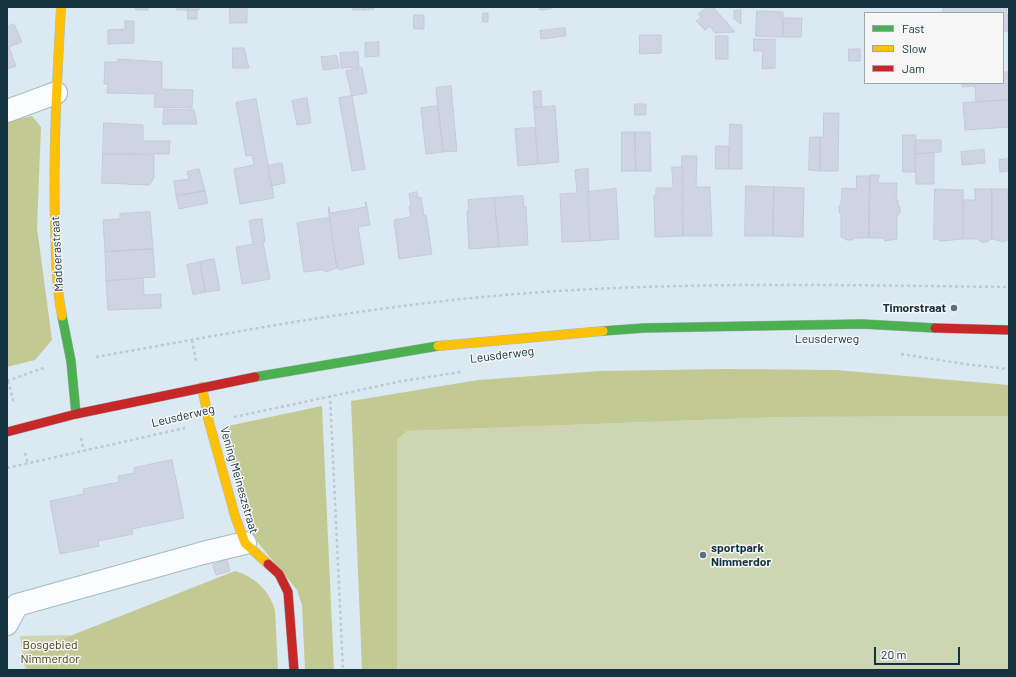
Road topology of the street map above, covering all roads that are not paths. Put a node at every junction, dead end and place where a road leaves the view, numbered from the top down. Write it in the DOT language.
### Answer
graph roads {
  1 [pos="61,7"];
  2 [pos="56,93"];
  3 [pos="7,111"];
  4 [pos="1009,330"];
  5 [pos="202,387"];
  6 [pos="76,414"];
  7 [pos="7,432"];
  8 [pos="245,543"];
  9 [pos="7,624"];
  10 [pos="294,670"];
  1 -- 2 [label="street, Madoerastraat"];
  2 -- 3 [label="street"];
  2 -- 6 [label="street, Madoerastraat"];
  4 -- 5 [label="street, Leusderweg"];
  5 -- 6 [label="street, Leusderweg"];
  5 -- 8 [label="street, Vening Meineszstraat"];
  6 -- 7 [label="street, Leusderweg"];
  8 -- 9 [label="street"];
  8 -- 10 [label="street, Vening Meineszstraat"];
}
